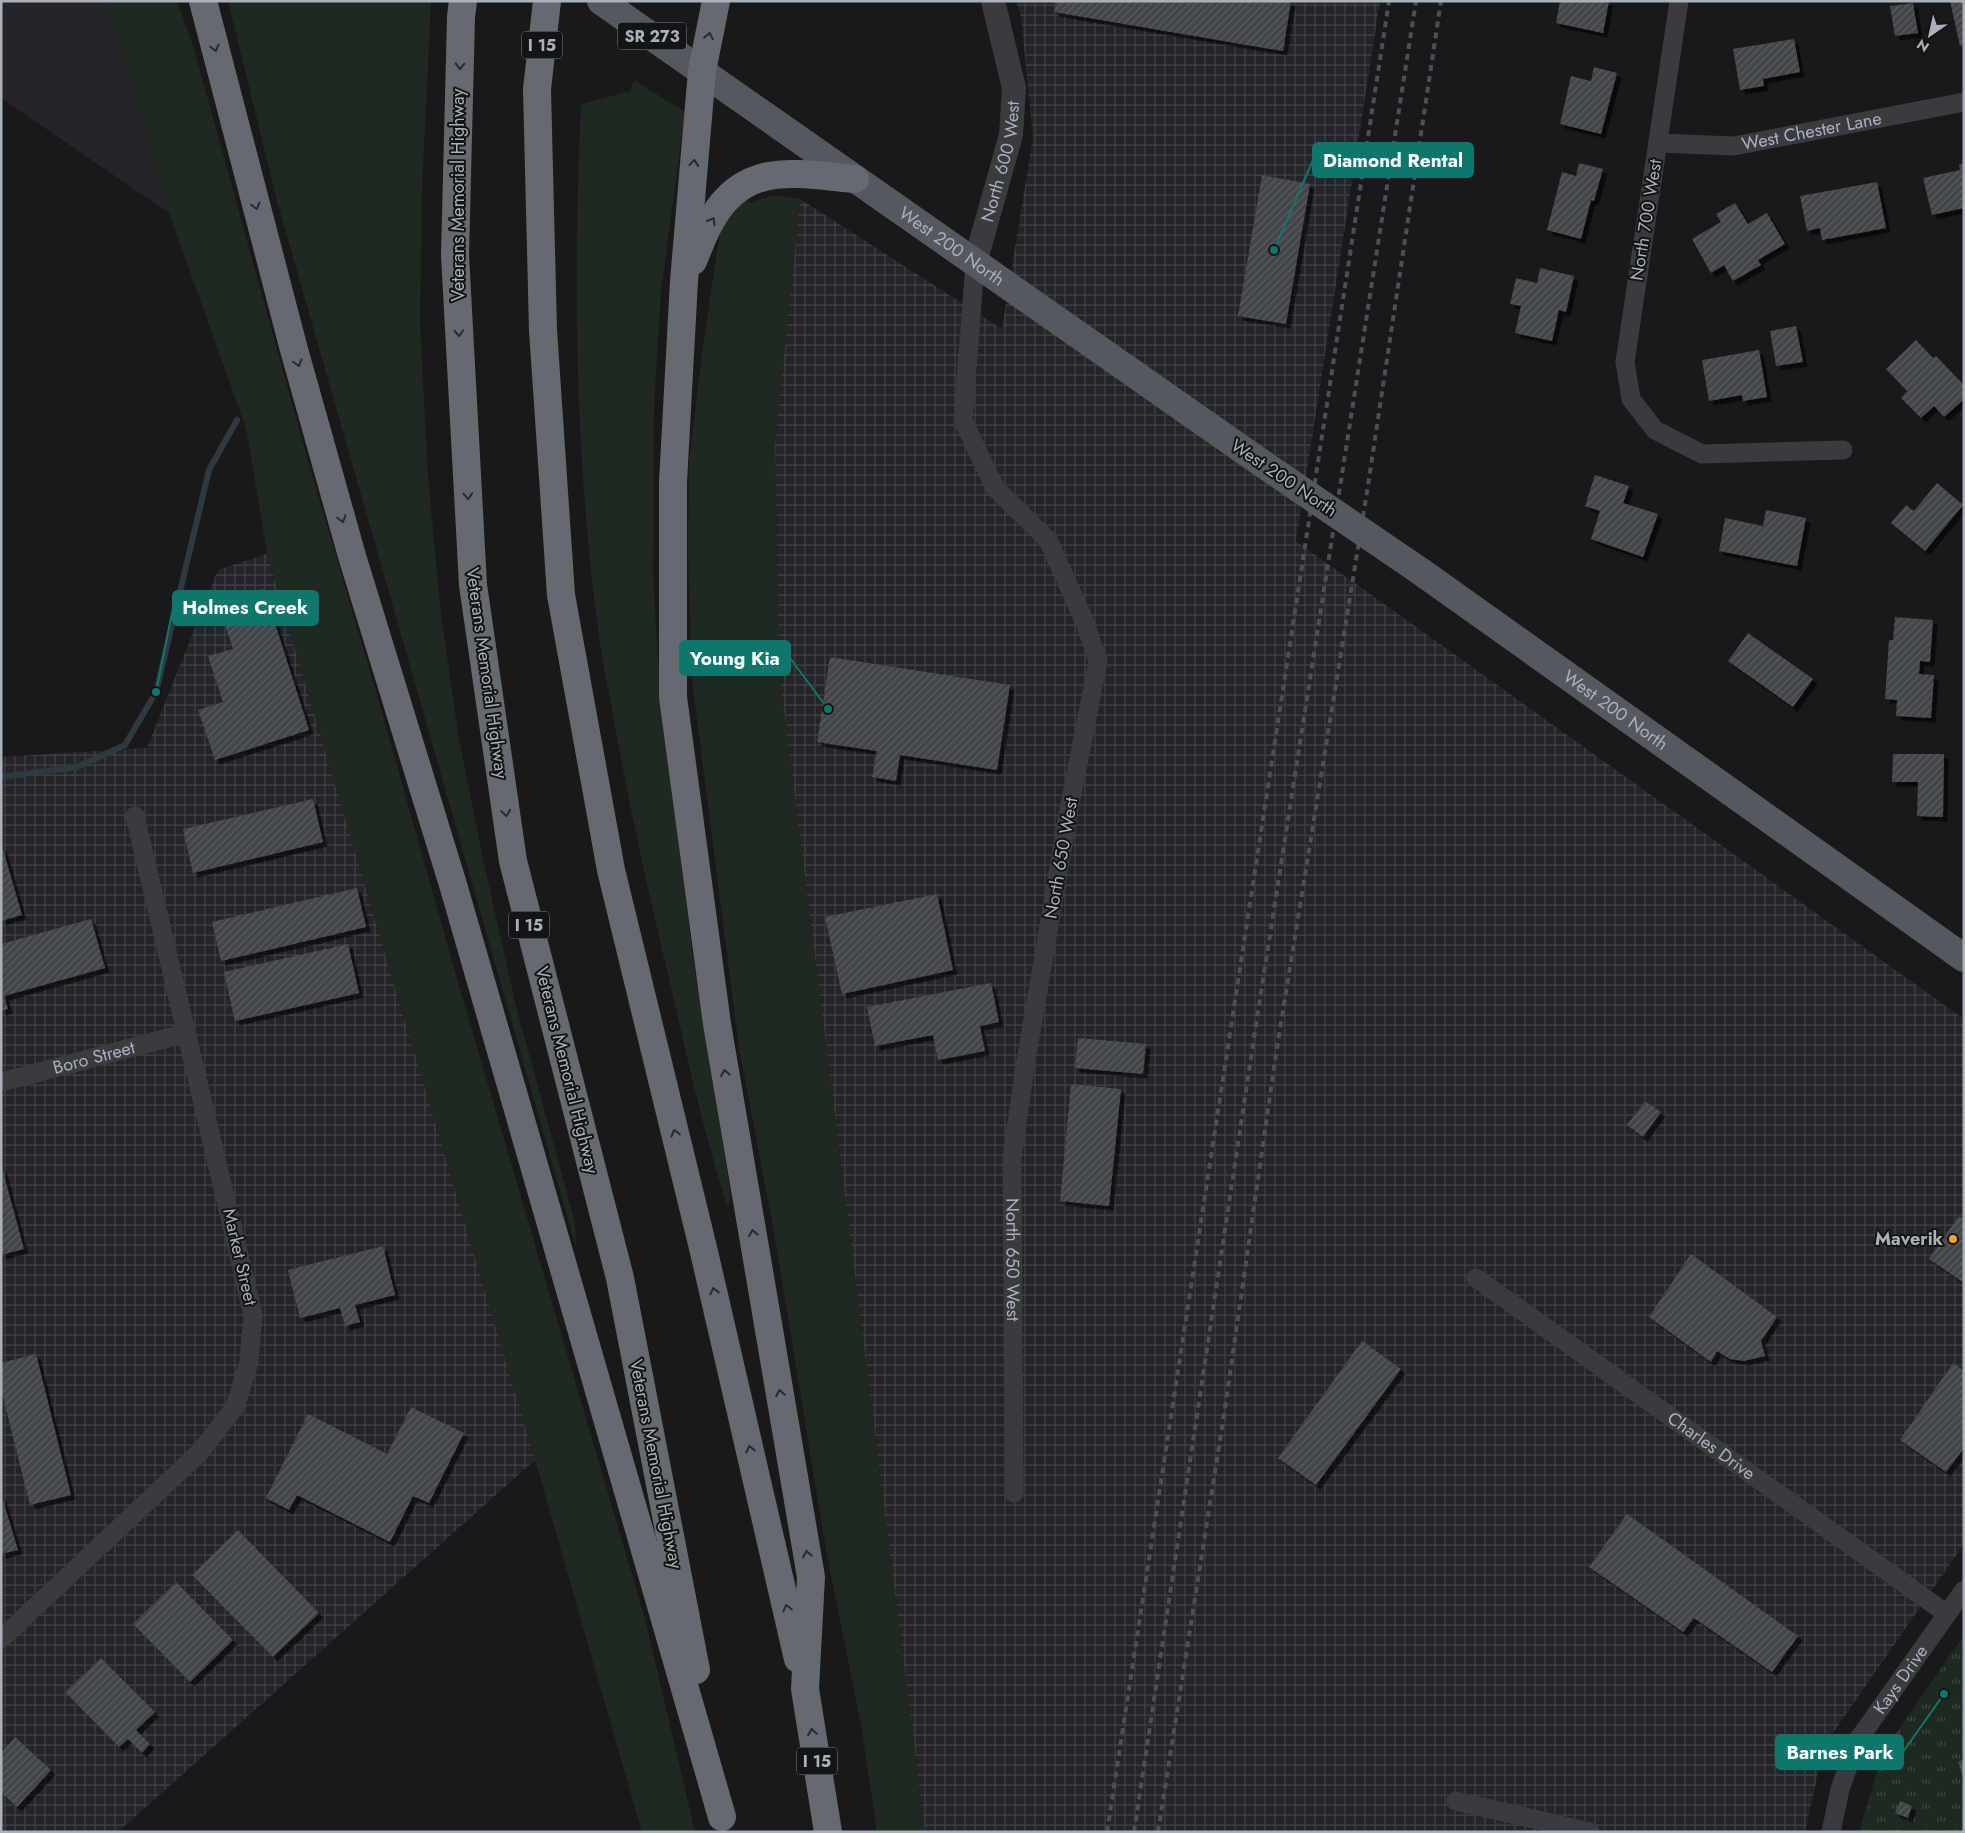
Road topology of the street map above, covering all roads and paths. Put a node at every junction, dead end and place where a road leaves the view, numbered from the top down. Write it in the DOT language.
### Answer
graph roads {
  1 [pos="203,1"];
  2 [pos="547,1"];
  3 [pos="601,1"];
  4 [pos="716,1"];
  5 [pos="993,1"];
  6 [pos="1679,1"];
  7 [pos="462,9"];
  8 [pos="702,71"];
  9 [pos="1964,102"];
  10 [pos="1658,143"];
  11 [pos="855,179"];
  12 [pos="975,263"];
  13 [pos="684,281"];
  14 [pos="1843,450"];
  15 [pos="135,816"];
  16 [pos="1964,958"];
  17 [pos="187,1033"];
  18 [pos="1,1082"];
  19 [pos="1476,1278"];
  20 [pos="1014,1493"];
  21 [pos="1964,1590"];
  22 [pos="1947,1614"];
  23 [pos="1,1639"];
  24 [pos="806,1689"];
  25 [pos="1456,1802"];
  26 [pos="723,1824"];
  27 [pos="828,1832"];
  28 [pos="1590,1832"];
  29 [pos="1830,1832"];
  1 -- 26 [label="highway, one-way"];
  24 -- 2 [label="highway, I 15, one-way"];
  3 -- 8 [label="main road, West 200 North / SR 273"];
  8 -- 4 [label="highway, one-way"];
  5 -- 12 [label="street, North 600 West"];
  6 -- 10 [label="street, North 700 West"];
  7 -- 26 [label="highway, Veterans Memorial Highway / I 15, one-way"];
  8 -- 11 [label="main road, West 200 North"];
  13 -- 8 [label="highway, one-way"];
  9 -- 10 [label="street, West Chester Lane"];
  10 -- 14 [label="street, North 700 West"];
  11 -- 12 [label="main road, West 200 North"];
  13 -- 11 [label="highway, one-way"];
  12 -- 16 [label="main road, West 200 North, bridge"];
  12 -- 20 [label="street, North 650 West"];
  24 -- 13 [label="highway, one-way"];
  15 -- 17 [label="street, Market Street"];
  17 -- 18 [label="street, Boro Street"];
  17 -- 23 [label="street, Market Street"];
  19 -- 22 [label="street, Charles Drive"];
  21 -- 22 [label="street, Kays Drive"];
  22 -- 29 [label="street, Kays Drive"];
  27 -- 24 [label="highway, I 15, one-way"];
  25 -- 28 [label="street"];
}
